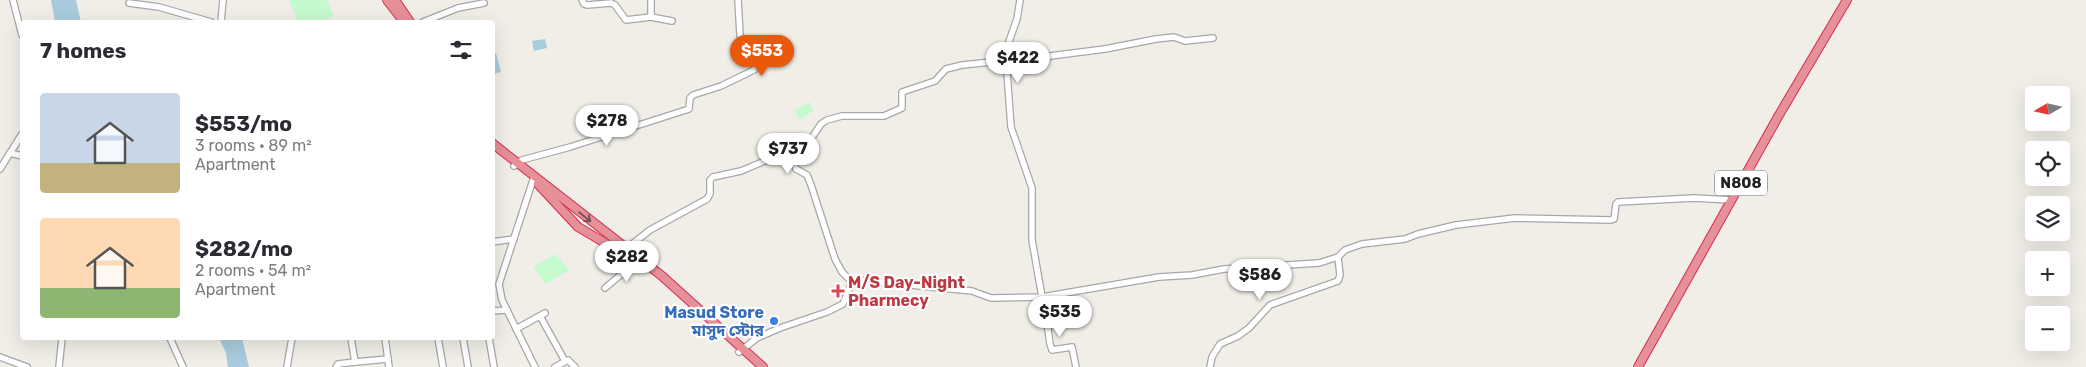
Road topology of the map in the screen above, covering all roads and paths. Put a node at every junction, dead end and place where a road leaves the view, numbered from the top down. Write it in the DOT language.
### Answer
graph roads {
  1 [pos="13,0"];
  2 [pos="223,0"];
  3 [pos="387,0"];
  4 [pos="395,0"];
  5 [pos="582,0"];
  6 [pos="651,0"];
  7 [pos="738,0"];
  8 [pos="1020,0"];
  9 [pos="1847,0"];
  10 [pos="484,2"];
  11 [pos="129,3"];
  12 [pos="651,17"];
  13 [pos="204,20"];
  14 [pos="221,20"];
  15 [pos="402,20"];
  16 [pos="409,20"];
  17 [pos="428,20"];
  18 [pos="672,20"];
  19 [pos="20,27"];
  20 [pos="1213,38"];
  21 [pos="1002,61"];
  22 [pos="20,143"];
  23 [pos="495,146"];
  24 [pos="495,151"];
  25 [pos="10,153"];
  26 [pos="791,153"];
  27 [pos="20,156"];
  28 [pos="516,164"];
  29 [pos="0,169"];
  30 [pos="534,179"];
  31 [pos="1731,200"];
  32 [pos="514,239"];
  33 [pos="495,242"];
  34 [pos="626,249"];
  35 [pos="1338,257"];
  36 [pos="634,258"];
  37 [pos="852,282"];
  38 [pos="605,288"];
  39 [pos="1042,297"];
  40 [pos="507,310"];
  41 [pos="495,311"];
  42 [pos="516,329"];
  43 [pos="62,340"];
  44 [pos="171,340"];
  45 [pos="292,340"];
  46 [pos="351,340"];
  47 [pos="385,340"];
  48 [pos="438,340"];
  49 [pos="463,340"];
  50 [pos="489,340"];
  51 [pos="740,350"];
  52 [pos="0,357"];
  53 [pos="388,359"];
  54 [pos="566,361"];
  55 [pos="355,362"];
  56 [pos="362,364"];
  57 [pos="27,367"];
  58 [pos="59,367"];
  59 [pos="183,367"];
  60 [pos="287,367"];
  61 [pos="336,367"];
  62 [pos="389,367"];
  63 [pos="442,367"];
  64 [pos="468,367"];
  65 [pos="494,367"];
  66 [pos="535,367"];
  67 [pos="555,367"];
  68 [pos="575,367"];
  69 [pos="756,367"];
  70 [pos="763,367"];
  71 [pos="1076,367"];
  72 [pos="1210,367"];
  73 [pos="1638,367"];
  1 -- 19 [label="street"];
  2 -- 14 [label="street"];
  3 -- 15 [label="highway"];
  4 -- 16 [label="highway"];
  5 -- 12 [label="street"];
  6 -- 12 [label="street"];
  7 -- 28 [label="street"];
  8 -- 21 [label="street"];
  9 -- 31 [label="highway, N808"];
  10 -- 17 [label="street"];
  11 -- 13 [label="street"];
  12 -- 18 [label="street"];
  20 -- 21 [label="street"];
  21 -- 26 [label="street"];
  21 -- 39 [label="street"];
  22 -- 25 [label="street"];
  23 -- 28 [label="highway"];
  24 -- 28 [label="highway"];
  25 -- 27 [label="street"];
  25 -- 29 [label="street"];
  26 -- 34 [label="street"];
  26 -- 37 [label="street"];
  28 -- 30 [label="highway"];
  30 -- 32 [label="street"];
  30 -- 34 [label="highway, one-way"];
  30 -- 36 [label="highway"];
  31 -- 35 [label="street"];
  31 -- 73 [label="highway, N808"];
  32 -- 33 [label="street"];
  32 -- 40 [label="street"];
  34 -- 36 [label="highway"];
  35 -- 39 [label="street"];
  35 -- 72 [label="street"];
  36 -- 38 [label="street"];
  36 -- 51 [label="highway"];
  37 -- 39 [label="street"];
  37 -- 51 [label="street"];
  39 -- 71 [label="street"];
  40 -- 41 [label="street"];
  40 -- 42 [label="street"];
  42 -- 54 [label="street"];
  42 -- 66 [label="street"];
  43 -- 58 [label="street"];
  44 -- 59 [label="street"];
  45 -- 60 [label="street"];
  46 -- 55 [label="street"];
  47 -- 53 [label="street"];
  48 -- 63 [label="street"];
  49 -- 64 [label="street"];
  50 -- 65 [label="street"];
  51 -- 69 [label="highway"];
  51 -- 70 [label="highway"];
  52 -- 57 [label="street"];
  53 -- 56 [label="street"];
  53 -- 62 [label="street"];
  54 -- 67 [label="street"];
  54 -- 68 [label="street"];
  55 -- 56 [label="street"];
  55 -- 61 [label="street"];
}
